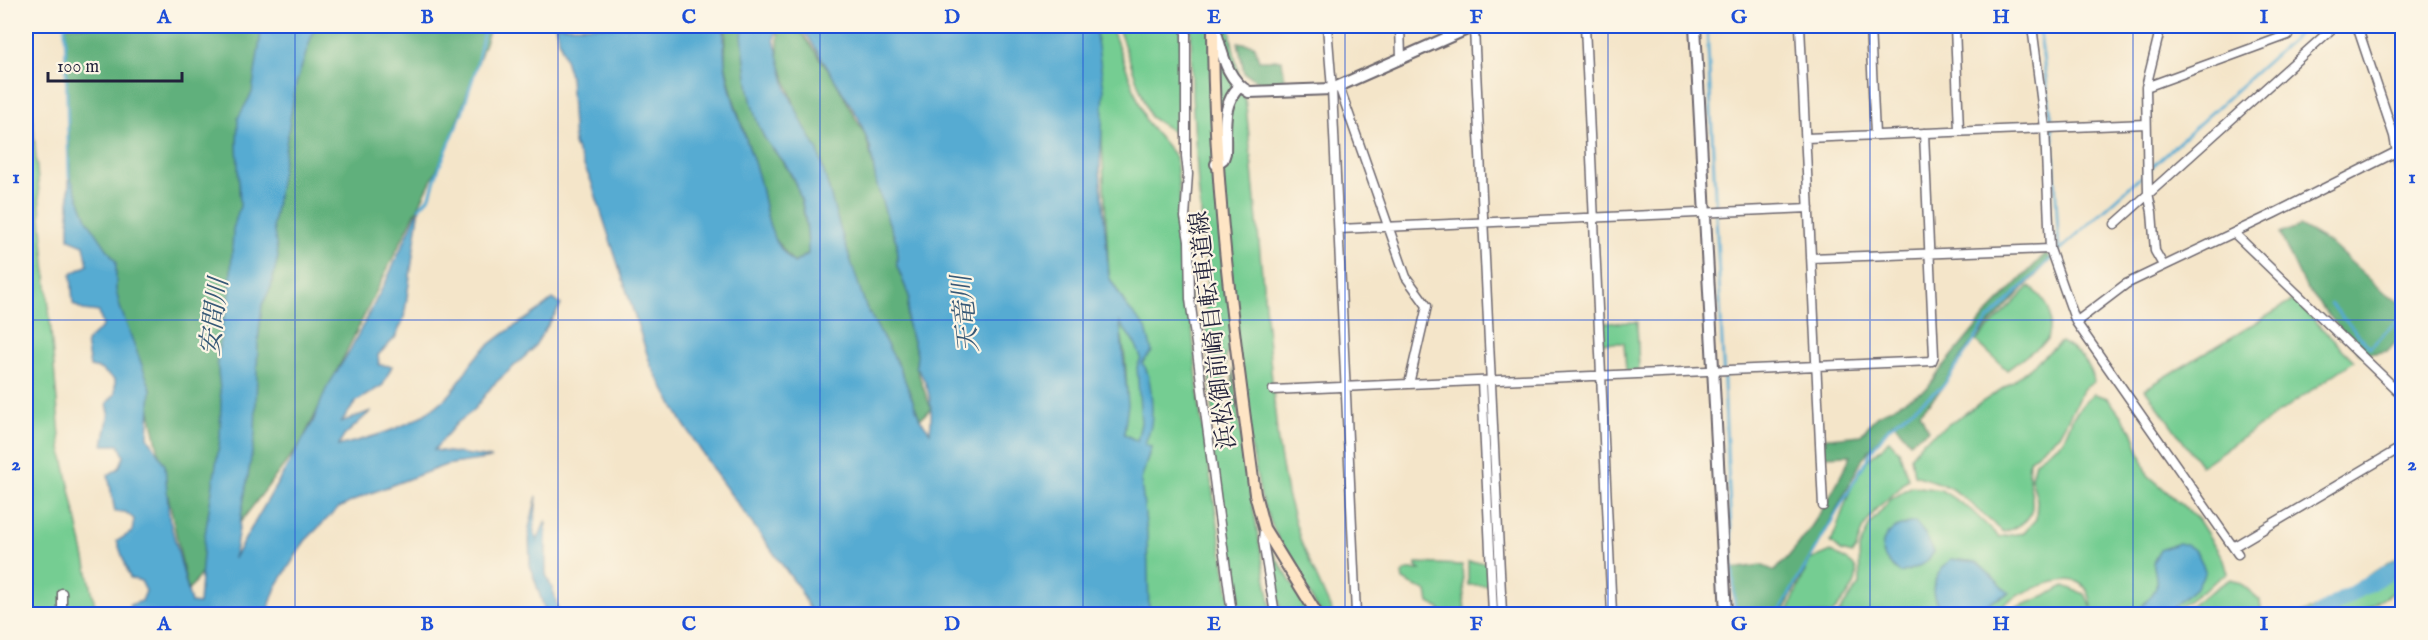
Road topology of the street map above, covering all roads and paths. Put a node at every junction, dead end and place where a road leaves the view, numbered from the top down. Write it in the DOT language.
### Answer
graph roads {
  1 [pos="1186,26"];
  2 [pos="1213,26"];
  3 [pos="1327,26"];
  4 [pos="1400,26"];
  5 [pos="1501,26"];
  6 [pos="1585,26"];
  7 [pos="1695,26"];
  8 [pos="1800,26"];
  9 [pos="1870,26"];
  10 [pos="1955,26"];
  11 [pos="2032,26"];
  12 [pos="2162,26"];
  13 [pos="2335,26"];
  14 [pos="2357,26"];
  15 [pos="1474,28"];
  16 [pos="2288,35"];
  17 [pos="1401,57"];
  18 [pos="1239,87"];
  19 [pos="2146,87"];
  20 [pos="1335,88"];
  21 [pos="2146,124"];
  22 [pos="2045,128"];
  23 [pos="1959,131"];
  24 [pos="1924,133"];
  25 [pos="1875,135"];
  26 [pos="1806,138"];
  27 [pos="2400,150"];
  28 [pos="1216,164"];
  29 [pos="2403,182"];
  30 [pos="2148,193"];
  31 [pos="1809,208"];
  32 [pos="1707,213"];
  33 [pos="1594,218"];
  34 [pos="1483,223"];
  35 [pos="2115,224"];
  36 [pos="1387,227"];
  37 [pos="1339,229"];
  38 [pos="2234,233"];
  39 [pos="2050,249"];
  40 [pos="1929,253"];
  41 [pos="1811,258"];
  42 [pos="2163,265"];
  43 [pos="2076,322"];
  44 [pos="1816,365"];
  45 [pos="1713,369"];
  46 [pos="1601,375"];
  47 [pos="1486,380"];
  48 [pos="1409,384"];
  49 [pos="1346,387"];
  50 [pos="1273,390"];
  51 [pos="2403,394"];
  52 [pos="2403,447"];
  53 [pos="1823,506"];
  54 [pos="1264,528"];
  55 [pos="26,570"];
  56 [pos="62,593"];
  57 [pos="31,615"];
  58 [pos="62,615"];
  59 [pos="1232,615"];
  60 [pos="1275,615"];
  61 [pos="1317,615"];
  62 [pos="1356,615"];
  63 [pos="1493,615"];
  64 [pos="1502,615"];
  65 [pos="1612,615"];
  66 [pos="1726,615"];
  1 -- 59 [label="street"];
  2 -- 18 [label="street"];
  2 -- 28 [label="main road, 浜松御前崎自転車道線"];
  3 -- 20 [label="street"];
  4 -- 17 [label="street"];
  5 -- 15 [label="street"];
  6 -- 33 [label="street"];
  7 -- 32 [label="street"];
  8 -- 26 [label="street"];
  9 -- 25 [label="street"];
  10 -- 23 [label="street"];
  11 -- 22 [label="street"];
  12 -- 19 [label="street"];
  13 -- 30 [label="street"];
  14 -- 27 [label="street"];
  15 -- 17 [label="street"];
  15 -- 34 [label="street"];
  16 -- 19 [label="street"];
  17 -- 20 [label="street"];
  18 -- 20 [label="street"];
  18 -- 28 [label="street"];
  19 -- 21 [label="street"];
  20 -- 36 [label="street"];
  20 -- 37 [label="street"];
  21 -- 22 [label="street"];
  21 -- 30 [label="street"];
  22 -- 23 [label="street"];
  22 -- 39 [label="street"];
  23 -- 24 [label="street"];
  24 -- 25 [label="street"];
  24 -- 40 [label="street"];
  25 -- 26 [label="street"];
  26 -- 31 [label="street"];
  27 -- 29 [label="street"];
  27 -- 38 [label="street"];
  28 -- 54 [label="main road, 浜松御前崎自転車道線"];
  30 -- 35 [label="street"];
  30 -- 42 [label="street"];
  31 -- 32 [label="street"];
  31 -- 41 [label="street"];
  32 -- 33 [label="street"];
  32 -- 45 [label="street"];
  33 -- 34 [label="street"];
  33 -- 46 [label="street"];
  34 -- 36 [label="street"];
  34 -- 47 [label="street"];
  36 -- 37 [label="street"];
  36 -- 48 [label="street"];
  37 -- 49 [label="street"];
  38 -- 42 [label="street"];
  38 -- 51 [label="street"];
  39 -- 40 [label="street"];
  39 -- 43 [label="street"];
  40 -- 41 [label="street"];
  40 -- 44 [label="street"];
  41 -- 44 [label="street"];
  42 -- 43 [label="street"];
  43 -- 52 [label="street"];
  44 -- 45 [label="street"];
  44 -- 53 [label="street"];
  45 -- 46 [label="street"];
  45 -- 66 [label="street"];
  46 -- 47 [label="street"];
  46 -- 65 [label="street"];
  47 -- 48 [label="street"];
  47 -- 63 [label="street"];
  47 -- 64 [label="street"];
  48 -- 49 [label="street"];
  49 -- 50 [label="street"];
  49 -- 62 [label="street"];
  54 -- 60 [label="street"];
  54 -- 61 [label="main road, 浜松御前崎自転車道線"];
  55 -- 57 [label="street"];
  56 -- 58 [label="street"];
}
